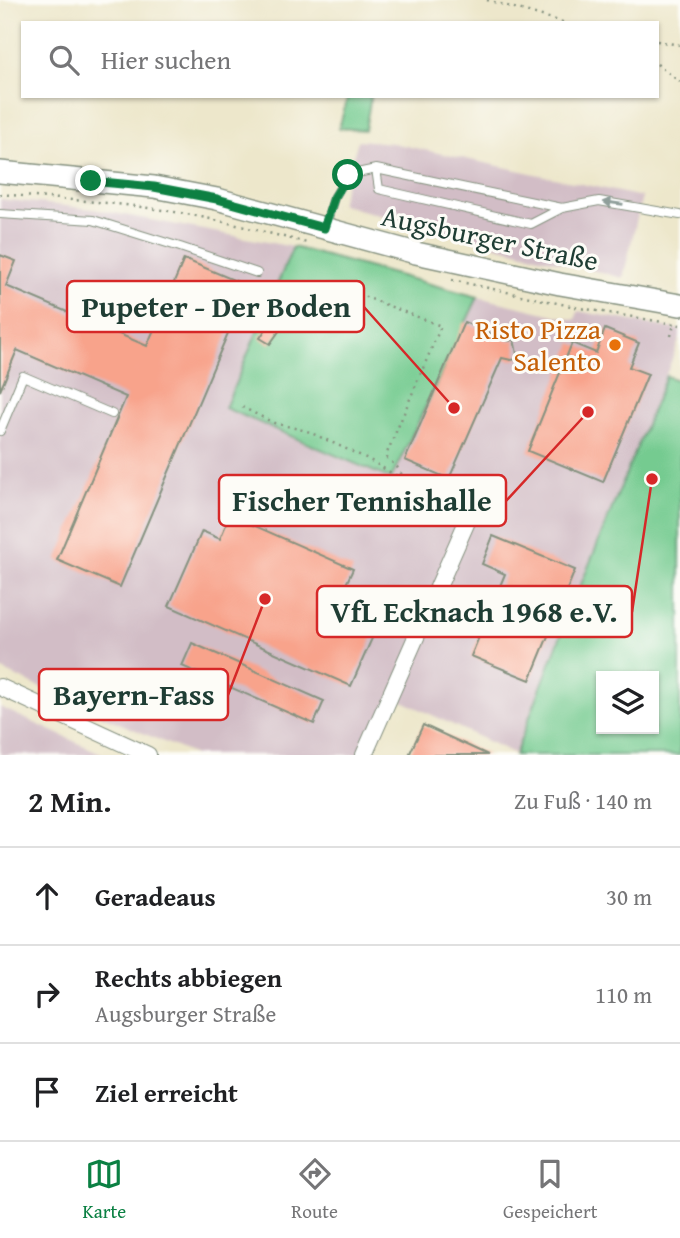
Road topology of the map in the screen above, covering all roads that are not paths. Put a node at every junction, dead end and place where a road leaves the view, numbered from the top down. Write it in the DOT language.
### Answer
graph roads {
  1 [pos="376,169"];
  2 [pos="0,172"];
  3 [pos="562,208"];
  4 [pos="0,214"];
  5 [pos="680,215"];
  6 [pos="324,228"];
  7 [pos="257,273"];
  8 [pos="677,314"];
  9 [pos="112,414"];
  10 [pos="0,431"];
  11 [pos="469,517"];
  12 [pos="0,687"];
  13 [pos="148,755"];
  14 [pos="364,755"];
  1 -- 3 [label="lane"];
  1 -- 3 [label="lane"];
  1 -- 6 [label="lane"];
  2 -- 6 [label="main road, Augsburger Straße"];
  5 -- 3 [label="lane, one-way"];
  4 -- 7 [label="lane"];
  6 -- 8 [label="main road, Augsburger Straße"];
  9 -- 10 [label="lane"];
  11 -- 14 [label="street"];
  12 -- 13 [label="street"];
}
